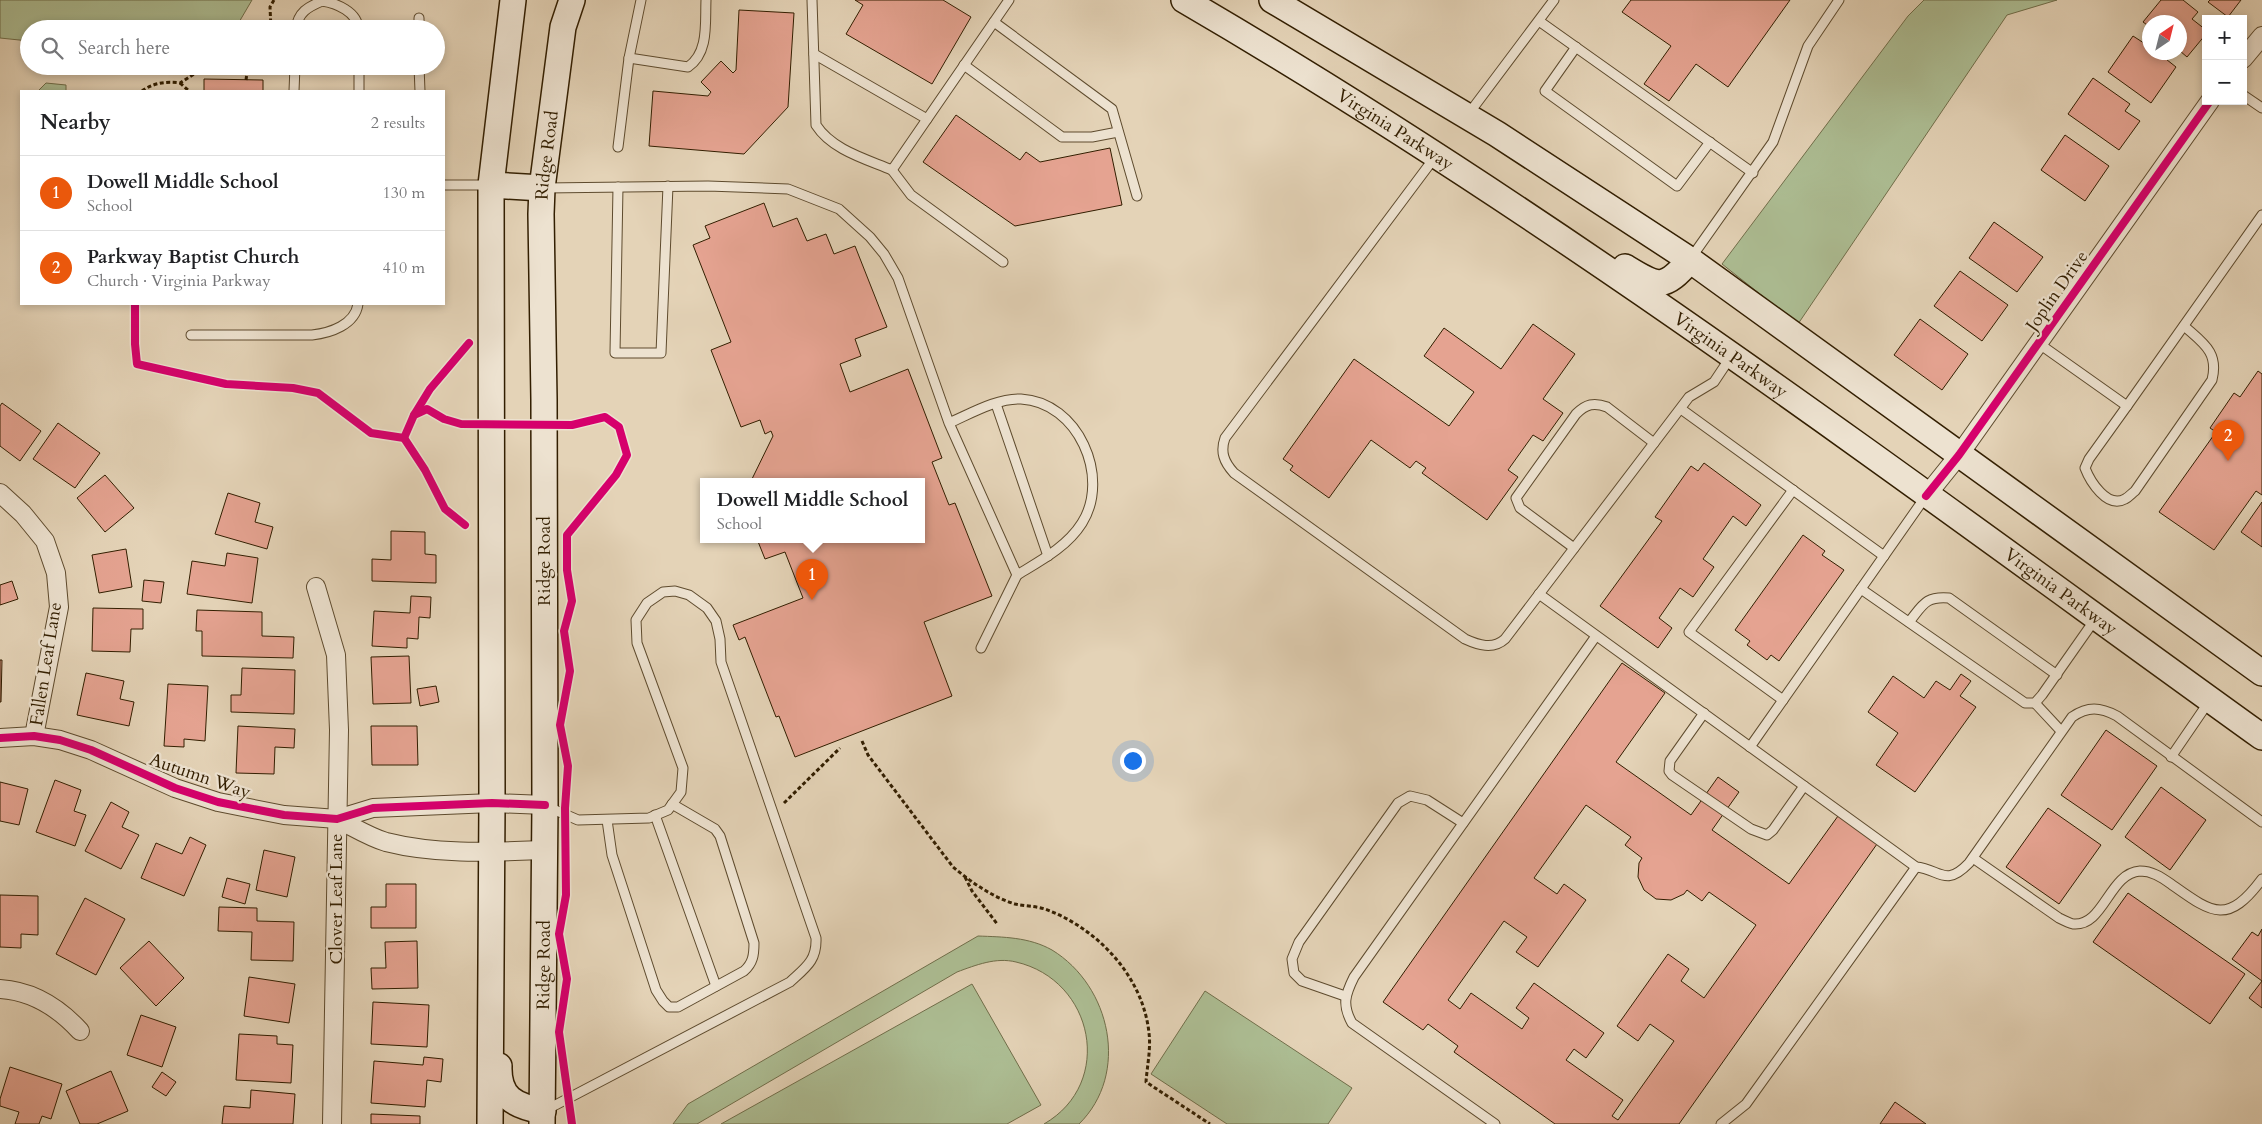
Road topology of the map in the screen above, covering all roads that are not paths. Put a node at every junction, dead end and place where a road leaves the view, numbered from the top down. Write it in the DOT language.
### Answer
graph roads {
  1 [pos="513,0"];
  2 [pos="572,0"];
  3 [pos="641,0"];
  4 [pos="706,0"];
  5 [pos="812,0"];
  6 [pos="1009,0"];
  7 [pos="1184,0"];
  8 [pos="1272,0"];
  9 [pos="1554,0"];
  10 [pos="1839,0"];
  11 [pos="299,20"];
  12 [pos="356,20"];
  13 [pos="1539,21"];
  14 [pos="994,22"];
  15 [pos="2262,36"];
  16 [pos="1576,47"];
  17 [pos="2247,53"];
  18 [pos="814,54"];
  19 [pos="629,58"];
  20 [pos="964,65"];
  21 [pos="295,75"];
  22 [pos="359,75"];
  23 [pos="419,75"];
  24 [pos="294,90"];
  25 [pos="359,90"];
  26 [pos="420,90"];
  27 [pos="2247,98"];
  28 [pos="2207,105"];
  29 [pos="2262,108"];
  30 [pos="1467,116"];
  31 [pos="927,119"];
  32 [pos="1118,132"];
  33 [pos="1710,142"];
  34 [pos="618,147"];
  35 [pos="1437,155"];
  36 [pos="892,170"];
  37 [pos="1753,172"];
  38 [pos="445,185"];
  39 [pos="491,185"];
  40 [pos="668,186"];
  41 [pos="618,187"];
  42 [pos="542,188"];
  43 [pos="1137,196"];
  44 [pos="2262,215"];
  45 [pos="1545,229"];
  46 [pos="1690,260"];
  47 [pos="1004,262"];
  48 [pos="357,305"];
  49 [pos="2184,326"];
  50 [pos="191,335"];
  51 [pos="2038,343"];
  52 [pos="1731,357"];
  53 [pos="996,404"];
  54 [pos="2127,406"];
  55 [pos="1681,409"];
  56 [pos="949,423"];
  57 [pos="1654,443"];
  58 [pos="1959,455"];
  59 [pos="1793,490"];
  60 [pos="0,493"];
  61 [pos="1926,496"];
  62 [pos="1574,548"];
  63 [pos="1048,556"];
  64 [pos="1884,556"];
  65 [pos="1017,575"];
  66 [pos="316,587"];
  67 [pos="1861,589"];
  68 [pos="1539,594"];
  69 [pos="2096,618"];
  70 [pos="1909,622"];
  71 [pos="1596,636"];
  72 [pos="981,648"];
  73 [pos="2262,673"];
  74 [pos="2057,676"];
  75 [pos="1783,700"];
  76 [pos="2211,700"];
  77 [pos="2036,703"];
  78 [pos="1704,713"];
  79 [pos="2061,732"];
  80 [pos="34,736"];
  81 [pos="2262,737"];
  82 [pos="0,738"];
  83 [pos="1750,747"];
  84 [pos="2171,756"];
  85 [pos="1804,786"];
  86 [pos="492,803"];
  87 [pos="672,804"];
  88 [pos="545,805"];
  89 [pos="655,815"];
  90 [pos="337,819"];
  91 [pos="607,820"];
  92 [pos="2262,822"];
  93 [pos="1463,823"];
  94 [pos="544,850"];
  95 [pos="491,852"];
  96 [pos="1973,858"];
  97 [pos="1916,867"];
  98 [pos="2262,879"];
  99 [pos="490,976"];
  100 [pos="716,986"];
  101 [pos="0,989"];
  102 [pos="1345,996"];
  103 [pos="80,1031"];
  104 [pos="543,1117"];
  105 [pos="332,1124"];
  106 [pos="490,1124"];
  107 [pos="1495,1124"];
  108 [pos="1721,1124"];
  1 -- 39 [label="main road"];
  2 -- 42 [label="main road, Ridge Road"];
  3 -- 19 [label="lane"];
  4 -- 19 [label="lane"];
  5 -- 18 [label="lane"];
  6 -- 14 [label="lane"];
  7 -- 35 [label="main road, Virginia Parkway"];
  8 -- 30 [label="main road"];
  9 -- 13 [label="lane"];
  10 -- 37 [label="lane"];
  11 -- 12 [label="lane"];
  13 -- 16 [label="lane"];
  13 -- 30 [label="lane"];
  14 -- 20 [label="lane"];
  14 -- 32 [label="lane"];
  15 -- 17 [label="street"];
  16 -- 33 [label="lane"];
  16 -- 33 [label="lane"];
  18 -- 31 [label="lane"];
  18 -- 36 [label="lane"];
  19 -- 34 [label="lane"];
  20 -- 31 [label="lane"];
  20 -- 32 [label="lane"];
  21 -- 24 [label="lane"];
  22 -- 25 [label="lane"];
  23 -- 26 [label="lane"];
  27 -- 29 [label="lane"];
  28 -- 51 [label="street, Joplin Drive"];
  30 -- 46 [label="main road"];
  31 -- 36 [label="lane"];
  32 -- 43 [label="lane"];
  33 -- 37 [label="lane"];
  35 -- 45 [label="main road, Virginia Parkway"];
  35 -- 68 [label="lane"];
  36 -- 47 [label="lane"];
  37 -- 46 [label="lane"];
  38 -- 39 [label="lane"];
  39 -- 42 [label="main road"];
  39 -- 86 [label="main road"];
  40 -- 41 [label="lane"];
  40 -- 41 [label="lane"];
  40 -- 56 [label="lane"];
  41 -- 42 [label="lane"];
  42 -- 88 [label="main road, Ridge Road"];
  44 -- 49 [label="lane"];
  45 -- 46 [label="main road"];
  45 -- 52 [label="main road, Virginia Parkway"];
  46 -- 58 [label="main road"];
  48 -- 50 [label="lane"];
  49 -- 54 [label="lane"];
  49 -- 54 [label="lane"];
  51 -- 54 [label="lane"];
  51 -- 58 [label="street, Joplin Drive"];
  52 -- 55 [label="lane"];
  52 -- 61 [label="main road, Virginia Parkway"];
  53 -- 56 [label="lane"];
  53 -- 63 [label="lane"];
  53 -- 63 [label="lane"];
  55 -- 57 [label="lane"];
  55 -- 59 [label="lane"];
  56 -- 65 [label="lane"];
  57 -- 62 [label="lane"];
  57 -- 62 [label="lane"];
  58 -- 61 [label="street, Joplin Drive"];
  58 -- 73 [label="main road"];
  59 -- 64 [label="lane"];
  59 -- 75 [label="lane"];
  60 -- 80 [label="street, Fallen Leaf Lane"];
  61 -- 64 [label="lane"];
  61 -- 69 [label="main road, Virginia Parkway"];
  62 -- 68 [label="lane"];
  63 -- 65 [label="lane"];
  64 -- 67 [label="lane"];
  65 -- 72 [label="lane"];
  66 -- 90 [label="street, Clover Leaf Lane"];
  67 -- 70 [label="lane"];
  67 -- 75 [label="lane"];
  68 -- 71 [label="lane"];
  69 -- 74 [label="lane"];
  69 -- 76 [label="main road, Virginia Parkway"];
  70 -- 74 [label="lane"];
  70 -- 77 [label="lane"];
  71 -- 78 [label="lane"];
  71 -- 93 [label="lane"];
  74 -- 77 [label="lane"];
  75 -- 83 [label="lane"];
  76 -- 81 [label="main road, Virginia Parkway"];
  76 -- 84 [label="lane"];
  77 -- 79 [label="lane"];
  78 -- 83 [label="lane"];
  78 -- 85 [label="lane"];
  79 -- 84 [label="lane"];
  79 -- 96 [label="lane"];
  80 -- 82 [label="street, Autumn Way"];
  80 -- 90 [label="street, Autumn Way"];
  83 -- 85 [label="lane"];
  84 -- 92 [label="lane"];
  85 -- 97 [label="lane"];
  86 -- 88 [label="street, Autumn Way"];
  86 -- 90 [label="street, Autumn Way"];
  86 -- 95 [label="main road"];
  87 -- 89 [label="lane"];
  87 -- 100 [label="lane"];
  87 -- 104 [label="lane"];
  88 -- 91 [label="lane"];
  88 -- 94 [label="main road, Ridge Road"];
  89 -- 91 [label="lane"];
  89 -- 100 [label="lane"];
  90 -- 95 [label="street, Autumn Way"];
  90 -- 105 [label="street, Clover Leaf Lane"];
  91 -- 100 [label="lane"];
  93 -- 102 [label="lane"];
  93 -- 102 [label="lane"];
  94 -- 95 [label="street, Autumn Way"];
  94 -- 104 [label="main road, Ridge Road"];
  95 -- 99 [label="main road"];
  96 -- 97 [label="lane"];
  96 -- 98 [label="lane"];
  97 -- 108 [label="lane"];
  99 -- 104 [label="main road"];
  99 -- 106 [label="main road"];
  101 -- 103 [label="street"];
  102 -- 107 [label="lane"];
}
